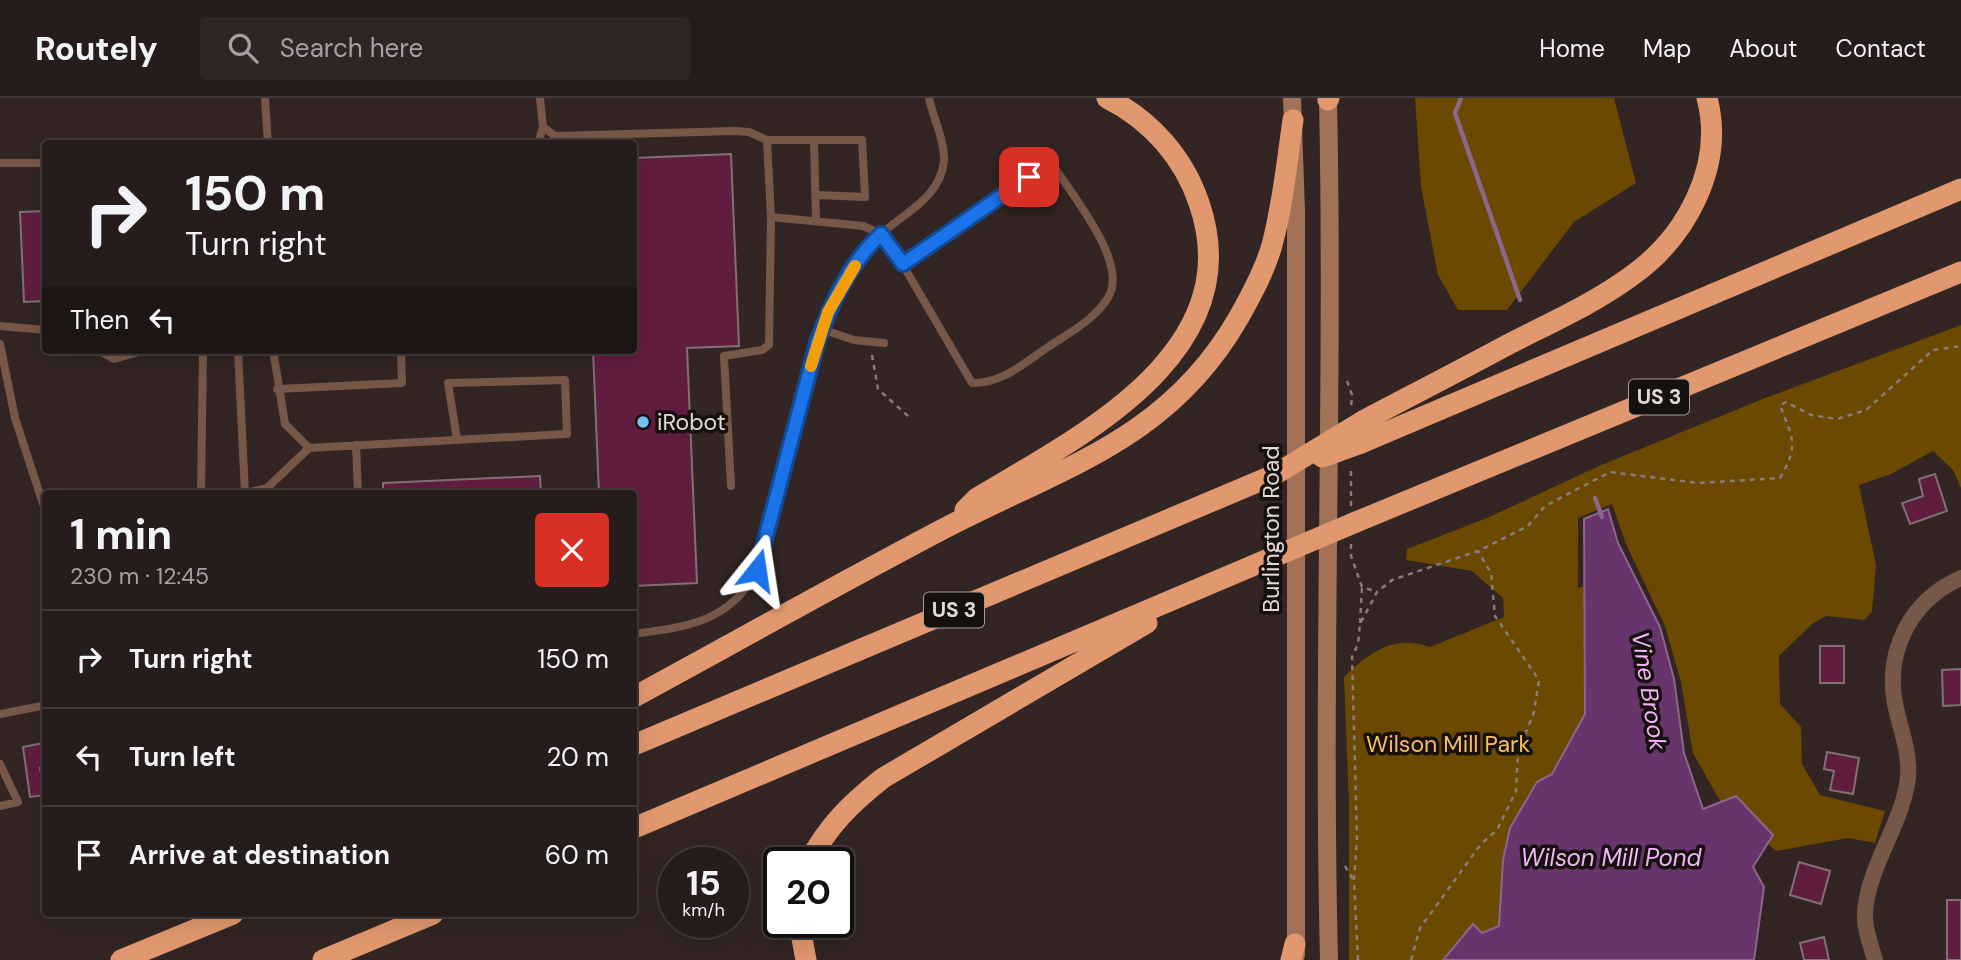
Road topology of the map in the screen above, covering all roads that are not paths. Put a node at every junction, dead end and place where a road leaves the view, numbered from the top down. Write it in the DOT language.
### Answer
graph roads {
  1 [pos="265,98"];
  2 [pos="540,98"];
  3 [pos="929,98"];
  4 [pos="1107,98"];
  5 [pos="1292,98"];
  6 [pos="1707,98"];
  7 [pos="1329,99"];
  8 [pos="1293,120"];
  9 [pos="543,127"];
  10 [pos="268,140"];
  11 [pos="539,140"];
  12 [pos="767,140"];
  13 [pos="814,140"];
  14 [pos="0,163"];
  15 [pos="42,163"];
  16 [pos="1961,189"];
  17 [pos="817,195"];
  18 [pos="771,217"];
  19 [pos="816,221"];
  20 [pos="881,234"];
  21 [pos="903,264"];
  22 [pos="1961,272"];
  23 [pos="0,326"];
  24 [pos="821,329"];
  25 [pos="42,330"];
  26 [pos="884,343"];
  27 [pos="0,344"];
  28 [pos="105,354"];
  29 [pos="132,354"];
  30 [pos="203,354"];
  31 [pos="238,354"];
  32 [pos="273,354"];
  33 [pos="401,354"];
  34 [pos="277,388"];
  35 [pos="457,439"];
  36 [pos="356,445"];
  37 [pos="309,448"];
  38 [pos="1274,475"];
  39 [pos="731,486"];
  40 [pos="267,488"];
  41 [pos="201,490"];
  42 [pos="243,490"];
  43 [pos="257,490"];
  44 [pos="270,490"];
  45 [pos="358,490"];
  46 [pos="42,501"];
  47 [pos="947,527"];
  48 [pos="1230,576"];
  49 [pos="1961,578"];
  50 [pos="637,634"];
  51 [pos="637,695"];
  52 [pos="42,706"];
  53 [pos="0,713"];
  54 [pos="637,744"];
  55 [pos="0,764"];
  56 [pos="0,806"];
  57 [pos="637,827"];
  58 [pos="817,847"];
  59 [pos="222,917"];
  60 [pos="426,917"];
  61 [pos="802,938"];
  62 [pos="1294,955"];
  63 [pos="121,960"];
  64 [pos="323,960"];
  65 [pos="806,960"];
  66 [pos="1329,960"];
  67 [pos="1875,960"];
  1 -- 10 [label="lane"];
  2 -- 9 [label="lane"];
  3 -- 20 [label="lane"];
  4 -- 47 [label="highway"];
  5 -- 8 [label="main road, Burlington Road"];
  6 -- 38 [label="highway, bridge"];
  7 -- 66 [label="main road"];
  8 -- 47 [label="highway"];
  8 -- 62 [label="main road, Burlington Road"];
  9 -- 11 [label="lane"];
  9 -- 12 [label="lane"];
  12 -- 13 [label="lane"];
  12 -- 18 [label="lane"];
  13 -- 17 [label="lane"];
  13 -- 17 [label="lane"];
  14 -- 15 [label="lane"];
  16 -- 38 [label="highway, US 3, bridge"];
  17 -- 19 [label="lane"];
  18 -- 19 [label="lane"];
  18 -- 39 [label="lane"];
  19 -- 20 [label="lane"];
  20 -- 21 [label="lane"];
  20 -- 24 [label="lane"];
  21 -- 21 [label="lane"];
  22 -- 48 [label="highway, US 3, bridge"];
  23 -- 25 [label="lane"];
  24 -- 26 [label="lane"];
  24 -- 50 [label="lane"];
  27 -- 46 [label="lane"];
  28 -- 29 [label="lane"];
  30 -- 41 [label="lane"];
  31 -- 42 [label="lane"];
  32 -- 34 [label="lane"];
  33 -- 34 [label="lane"];
  34 -- 37 [label="lane"];
  35 -- 35 [label="lane"];
  35 -- 36 [label="lane"];
  36 -- 37 [label="lane"];
  36 -- 45 [label="lane"];
  37 -- 40 [label="lane"];
  38 -- 54 [label="highway, US 3"];
  40 -- 43 [label="lane"];
  40 -- 44 [label="lane"];
  47 -- 51 [label="highway"];
  48 -- 57 [label="highway, US 3"];
  48 -- 58 [label="highway"];
  49 -- 67 [label="street"];
  52 -- 53 [label="lane"];
  55 -- 56 [label="lane"];
  59 -- 63 [label="highway"];
  60 -- 64 [label="highway"];
  61 -- 65 [label="highway"];
}
